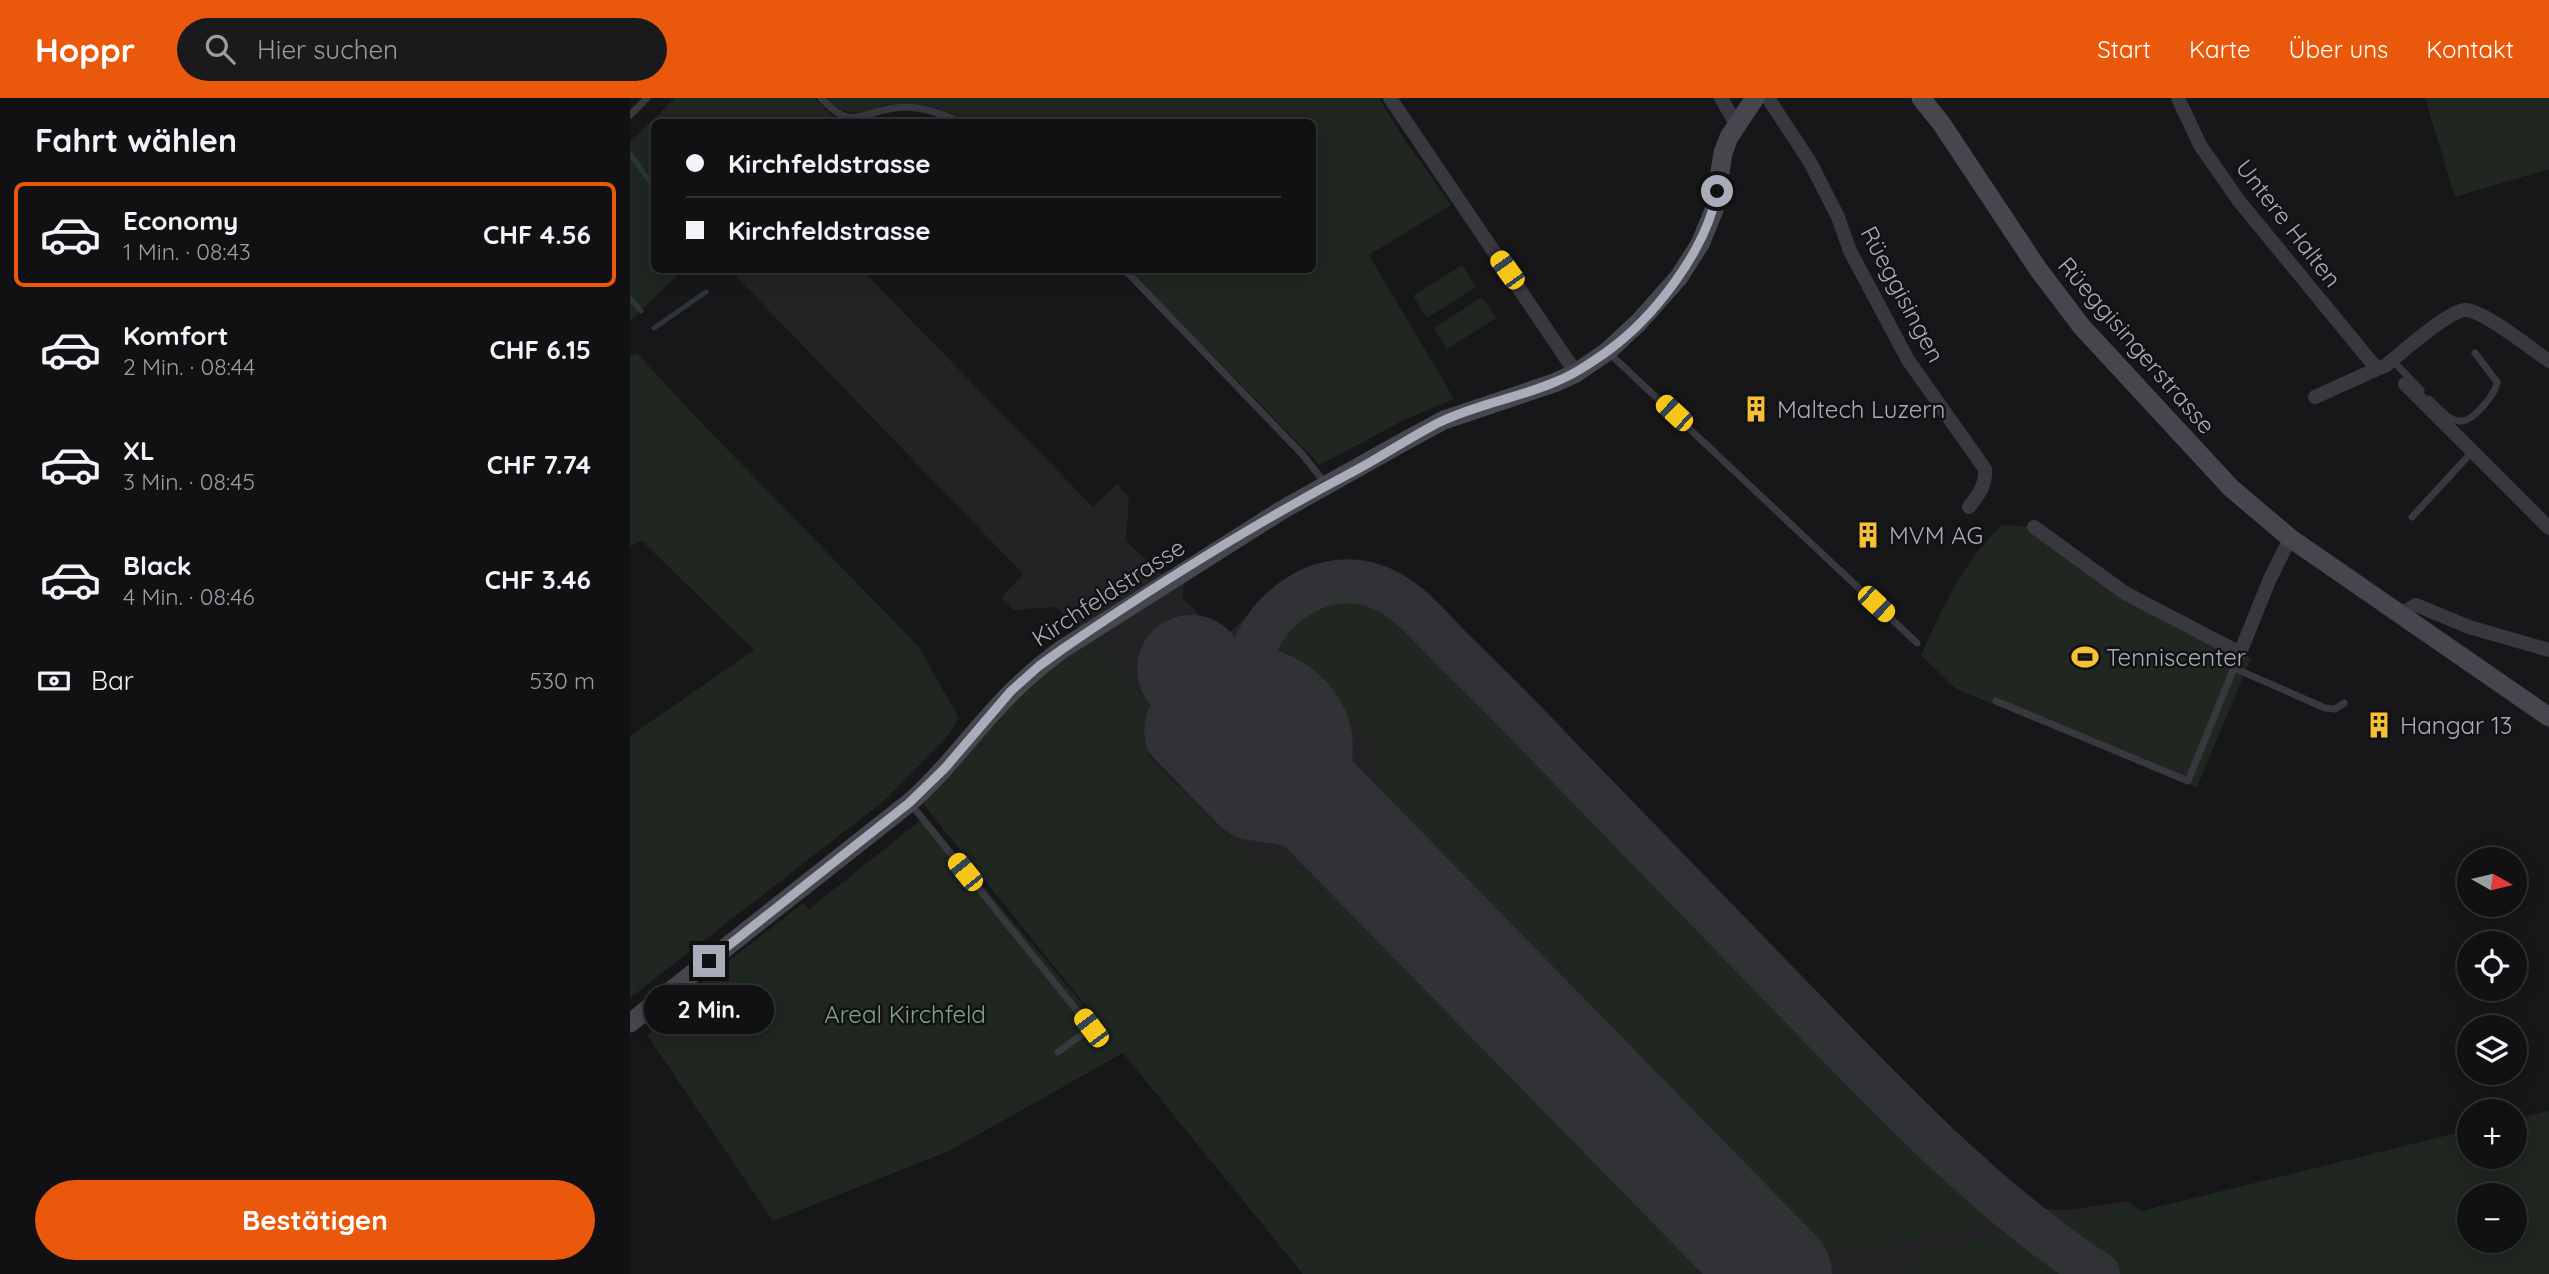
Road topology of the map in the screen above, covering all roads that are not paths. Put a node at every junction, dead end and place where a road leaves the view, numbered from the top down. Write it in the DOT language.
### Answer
graph roads {
  1 [pos="647,98"];
  2 [pos="821,98"];
  3 [pos="1390,98"];
  4 [pos="1721,98"];
  5 [pos="1755,98"];
  6 [pos="1768,98"];
  7 [pos="1921,98"];
  8 [pos="2178,98"];
  9 [pos="630,115"];
  10 [pos="954,119"];
  11 [pos="1737,124"];
  12 [pos="1128,273"];
  13 [pos="1608,351"];
  14 [pos="2475,353"];
  15 [pos="2392,360"];
  16 [pos="2549,361"];
  17 [pos="2377,369"];
  18 [pos="1576,373"];
  19 [pos="2405,384"];
  20 [pos="2315,397"];
  21 [pos="2473,452"];
  22 [pos="1326,484"];
  23 [pos="1969,507"];
  24 [pos="2412,517"];
  25 [pos="2034,527"];
  26 [pos="2549,528"];
  27 [pos="2290,538"];
  28 [pos="2400,614"];
  29 [pos="1917,643"];
  30 [pos="2549,650"];
  31 [pos="2240,653"];
  32 [pos="2234,668"];
  33 [pos="1996,701"];
  34 [pos="2344,703"];
  35 [pos="2549,718"];
  36 [pos="909,803"];
  37 [pos="630,1023"];
  38 [pos="1058,1052"];
  1 -- 9 [label="lane"];
  2 -- 10 [label="lane"];
  3 -- 18 [label="street"];
  4 -- 11 [label="street"];
  5 -- 11 [label="street, Kirchfeldstrasse"];
  6 -- 23 [label="street, Rüeggisingen"];
  7 -- 27 [label="street, Rüeggisingerstrasse"];
  8 -- 17 [label="street, Untere Halten"];
  11 -- 13 [label="street, Kirchfeldstrasse"];
  12 -- 22 [label="lane"];
  13 -- 18 [label="street, Kirchfeldstrasse"];
  13 -- 29 [label="lane"];
  14 -- 15 [label="lane"];
  15 -- 16 [label="street"];
  15 -- 17 [label="street"];
  17 -- 20 [label="street"];
  18 -- 22 [label="street, Kirchfeldstrasse"];
  19 -- 21 [label="street"];
  21 -- 24 [label="lane"];
  21 -- 26 [label="street"];
  22 -- 36 [label="street, Kirchfeldstrasse"];
  25 -- 31 [label="street"];
  27 -- 28 [label="street, Rüeggisingerstrasse"];
  27 -- 31 [label="street"];
  28 -- 30 [label="street"];
  28 -- 35 [label="street, Rüeggisingerstrasse"];
  31 -- 32 [label="lane"];
  32 -- 33 [label="lane"];
  32 -- 34 [label="lane"];
  36 -- 37 [label="street, Kirchfeldstrasse"];
  36 -- 38 [label="lane"];
}
